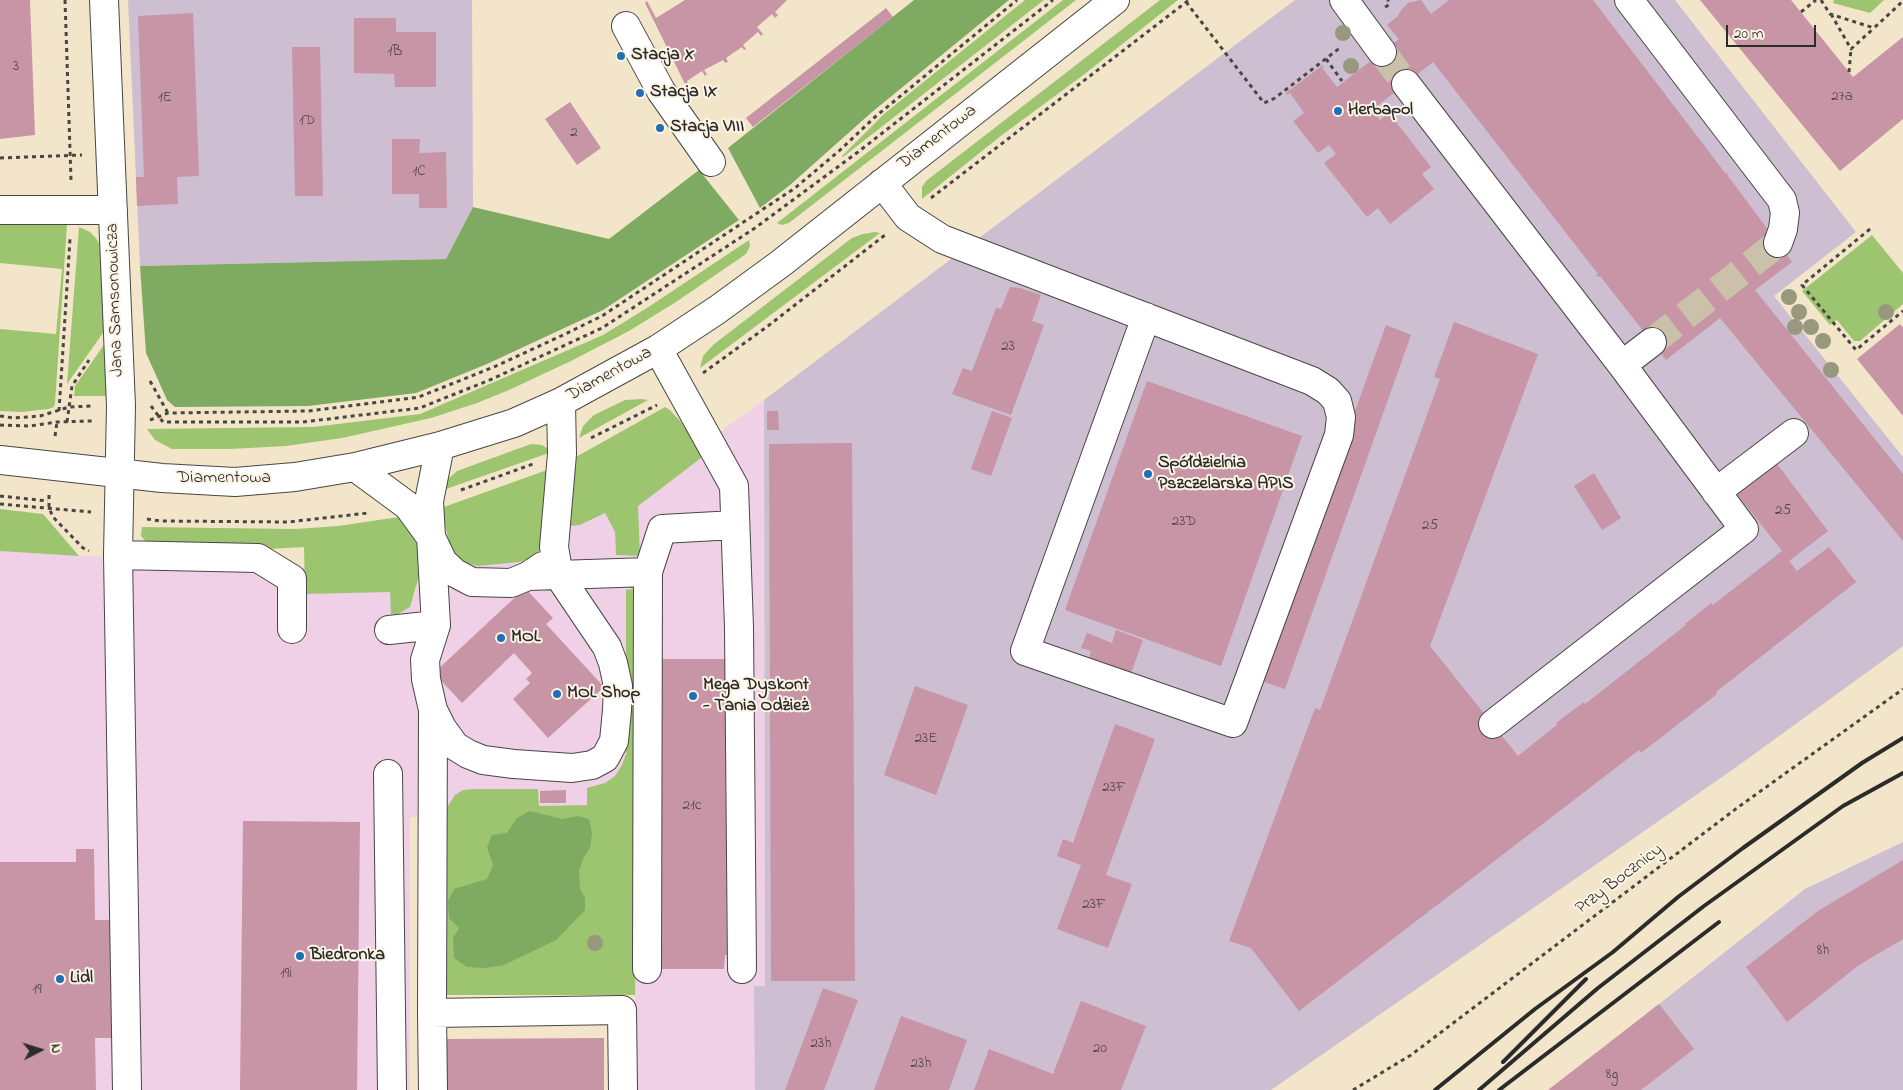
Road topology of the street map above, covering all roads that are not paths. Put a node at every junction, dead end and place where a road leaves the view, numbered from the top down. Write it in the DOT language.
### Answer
graph roads {
  1 [pos="104,0"];
  2 [pos="1115,0"];
  3 [pos="1344,0"];
  4 [pos="1629,0"];
  5 [pos="626,26"];
  6 [pos="1382,52"];
  7 [pos="1406,84"];
  8 [pos="711,162"];
  9 [pos="882,183"];
  10 [pos="0,210"];
  11 [pos="112,210"];
  12 [pos="1778,242"];
  13 [pos="1146,317"];
  14 [pos="1652,342"];
  15 [pos="658,349"];
  16 [pos="1622,366"];
  17 [pos="561,402"];
  18 [pos="1794,433"];
  19 [pos="440,446"];
  20 [pos="0,460"];
  21 [pos="355,467"];
  22 [pos="119,473"];
  23 [pos="1716,492"];
  24 [pos="735,525"];
  25 [pos="432,539"];
  26 [pos="554,547"];
  27 [pos="118,555"];
  28 [pos="648,572"];
  29 [pos="528,576"];
  30 [pos="559,576"];
  31 [pos="436,625"];
  32 [pos="292,629"];
  33 [pos="389,630"];
  34 [pos="433,710"];
  35 [pos="1493,724"];
  36 [pos="388,774"];
  37 [pos="647,969"];
  38 [pos="742,969"];
  39 [pos="432,1013"];
  40 [pos="127,1090"];
  41 [pos="392,1090"];
  42 [pos="433,1090"];
  43 [pos="623,1090"];
  1 -- 11 [label="street"];
  2 -- 9 [label="street, Diamentowa"];
  3 -- 6 [label="street"];
  4 -- 12 [label="street"];
  5 -- 8 [label="street"];
  7 -- 16 [label="street"];
  9 -- 13 [label="street"];
  9 -- 15 [label="street, Diamentowa"];
  10 -- 11 [label="street, Jana Samsonowicza"];
  11 -- 22 [label="street, Jana Samsonowicza"];
  13 -- 13 [label="street"];
  14 -- 16 [label="street"];
  15 -- 17 [label="street, Diamentowa"];
  15 -- 24 [label="street"];
  16 -- 23 [label="street"];
  17 -- 19 [label="street, Diamentowa"];
  17 -- 26 [label="street"];
  18 -- 23 [label="street"];
  19 -- 21 [label="street, Diamentowa"];
  19 -- 25 [label="street"];
  20 -- 22 [label="street, Diamentowa"];
  21 -- 22 [label="street, Diamentowa"];
  21 -- 25 [label="street"];
  22 -- 27 [label="street, Jana Samsonowicza"];
  23 -- 35 [label="street"];
  24 -- 28 [label="street"];
  24 -- 38 [label="street"];
  25 -- 29 [label="street"];
  25 -- 31 [label="street"];
  26 -- 29 [label="street"];
  26 -- 30 [label="street"];
  27 -- 32 [label="street"];
  27 -- 40 [label="street, Jana Samsonowicza"];
  28 -- 30 [label="street"];
  28 -- 37 [label="street"];
  29 -- 30 [label="street"];
  30 -- 34 [label="street"];
  31 -- 33 [label="street"];
  31 -- 34 [label="street"];
  34 -- 39 [label="street"];
  36 -- 41 [label="street"];
  39 -- 42 [label="street"];
  39 -- 43 [label="street"];
}
